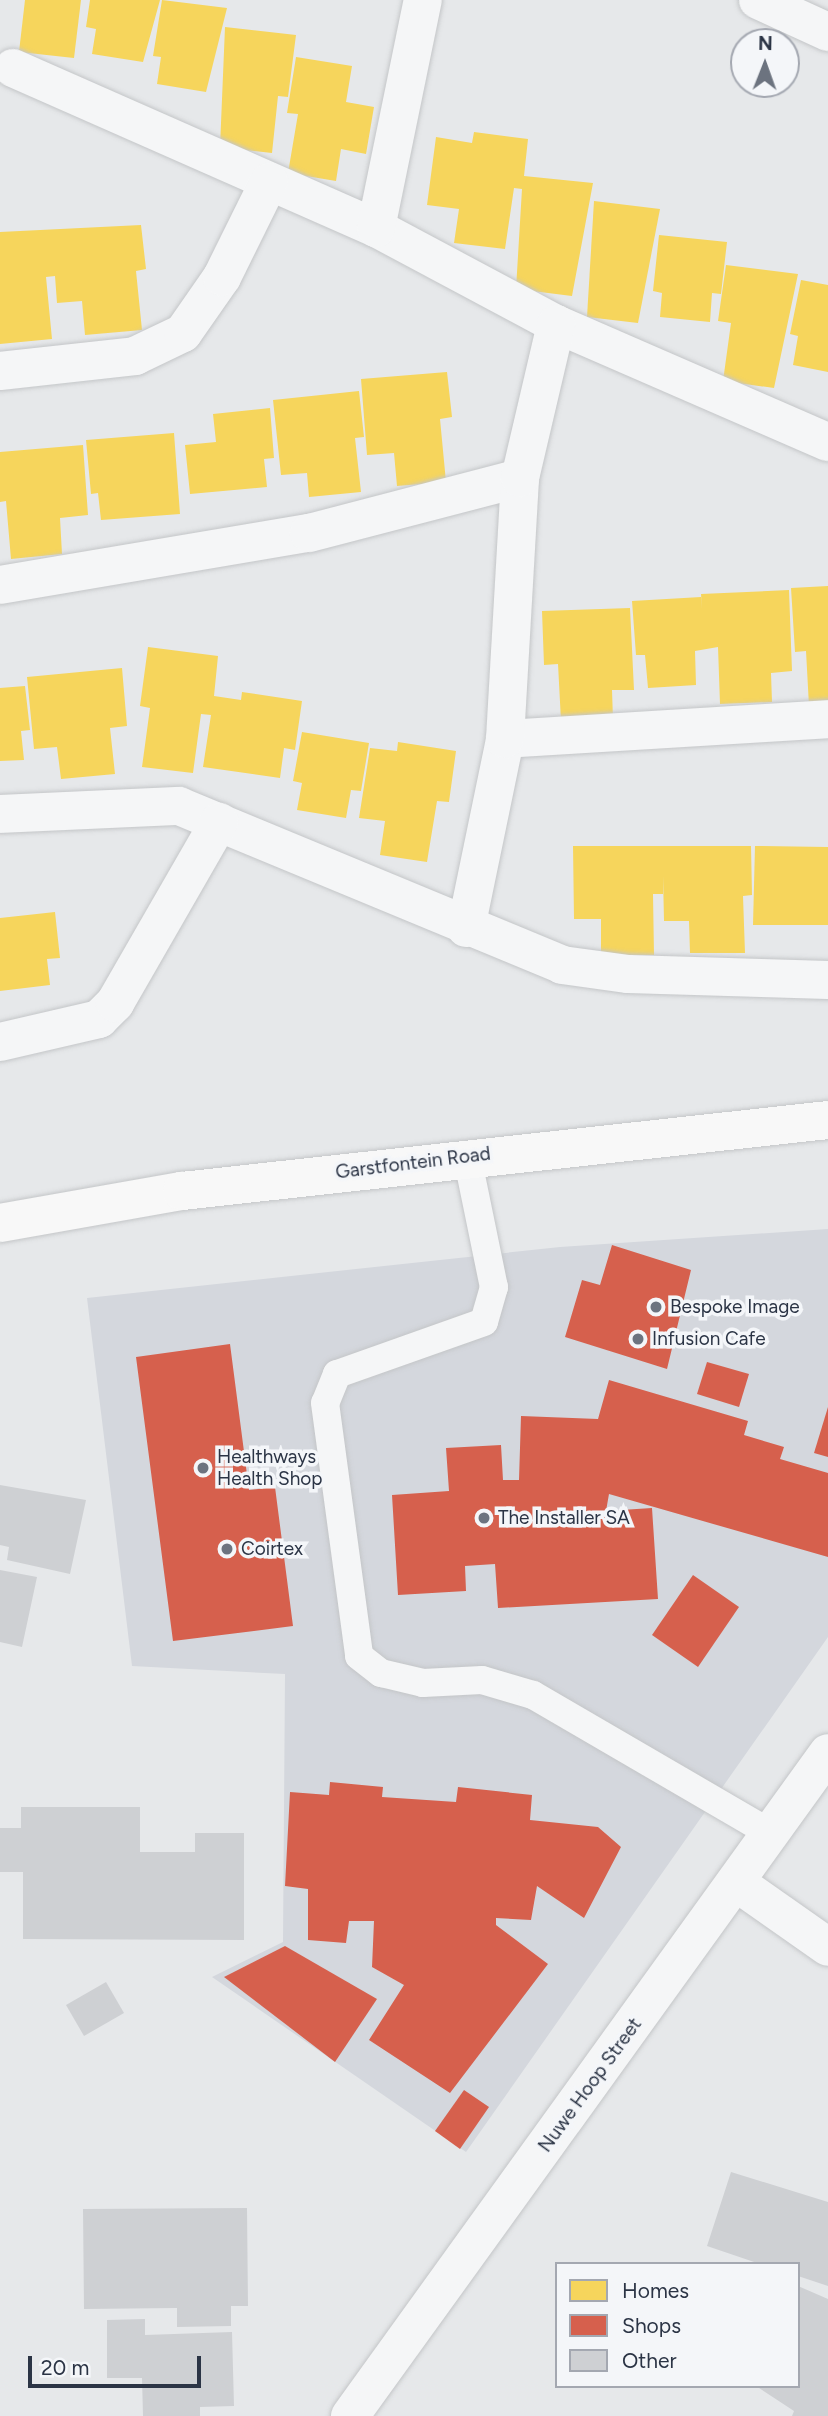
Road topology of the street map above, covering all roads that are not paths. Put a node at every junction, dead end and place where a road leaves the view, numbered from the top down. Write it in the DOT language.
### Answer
graph roads {
  1 [pos="423,0"];
  2 [pos="758,0"];
  3 [pos="828,32"];
  4 [pos="13,68"];
  5 [pos="270,182"];
  6 [pos="376,228"];
  7 [pos="556,324"];
  8 [pos="0,371"];
  9 [pos="828,442"];
  10 [pos="520,478"];
  11 [pos="0,585"];
  12 [pos="828,719"];
  13 [pos="505,739"];
  14 [pos="0,814"];
  15 [pos="219,822"];
  16 [pos="466,928"];
  17 [pos="828,980"];
  18 [pos="0,1042"];
  19 [pos="828,1120"];
  20 [pos="467,1156"];
  21 [pos="0,1223"];
  22 [pos="828,1753"];
  23 [pos="772,1835"];
  24 [pos="737,1883"];
  25 [pos="828,1947"];
  26 [pos="350,2416"];
  1 -- 6 [label="street"];
  2 -- 3 [label="street"];
  4 -- 5 [label="street"];
  5 -- 6 [label="street"];
  5 -- 8 [label="street"];
  6 -- 7 [label="street"];
  7 -- 9 [label="street"];
  7 -- 10 [label="street"];
  10 -- 11 [label="street"];
  10 -- 13 [label="street"];
  12 -- 13 [label="street"];
  13 -- 16 [label="street"];
  14 -- 15 [label="street"];
  15 -- 16 [label="street"];
  15 -- 18 [label="street"];
  16 -- 17 [label="street"];
  19 -- 20 [label="main road, Garstfontein Road"];
  20 -- 21 [label="main road, Garstfontein Road"];
  20 -- 23 [label="lane"];
  22 -- 23 [label="street, Nuwe Hoop Street"];
  23 -- 24 [label="street, Nuwe Hoop Street"];
  24 -- 25 [label="street"];
  24 -- 26 [label="street, Nuwe Hoop Street"];
}
